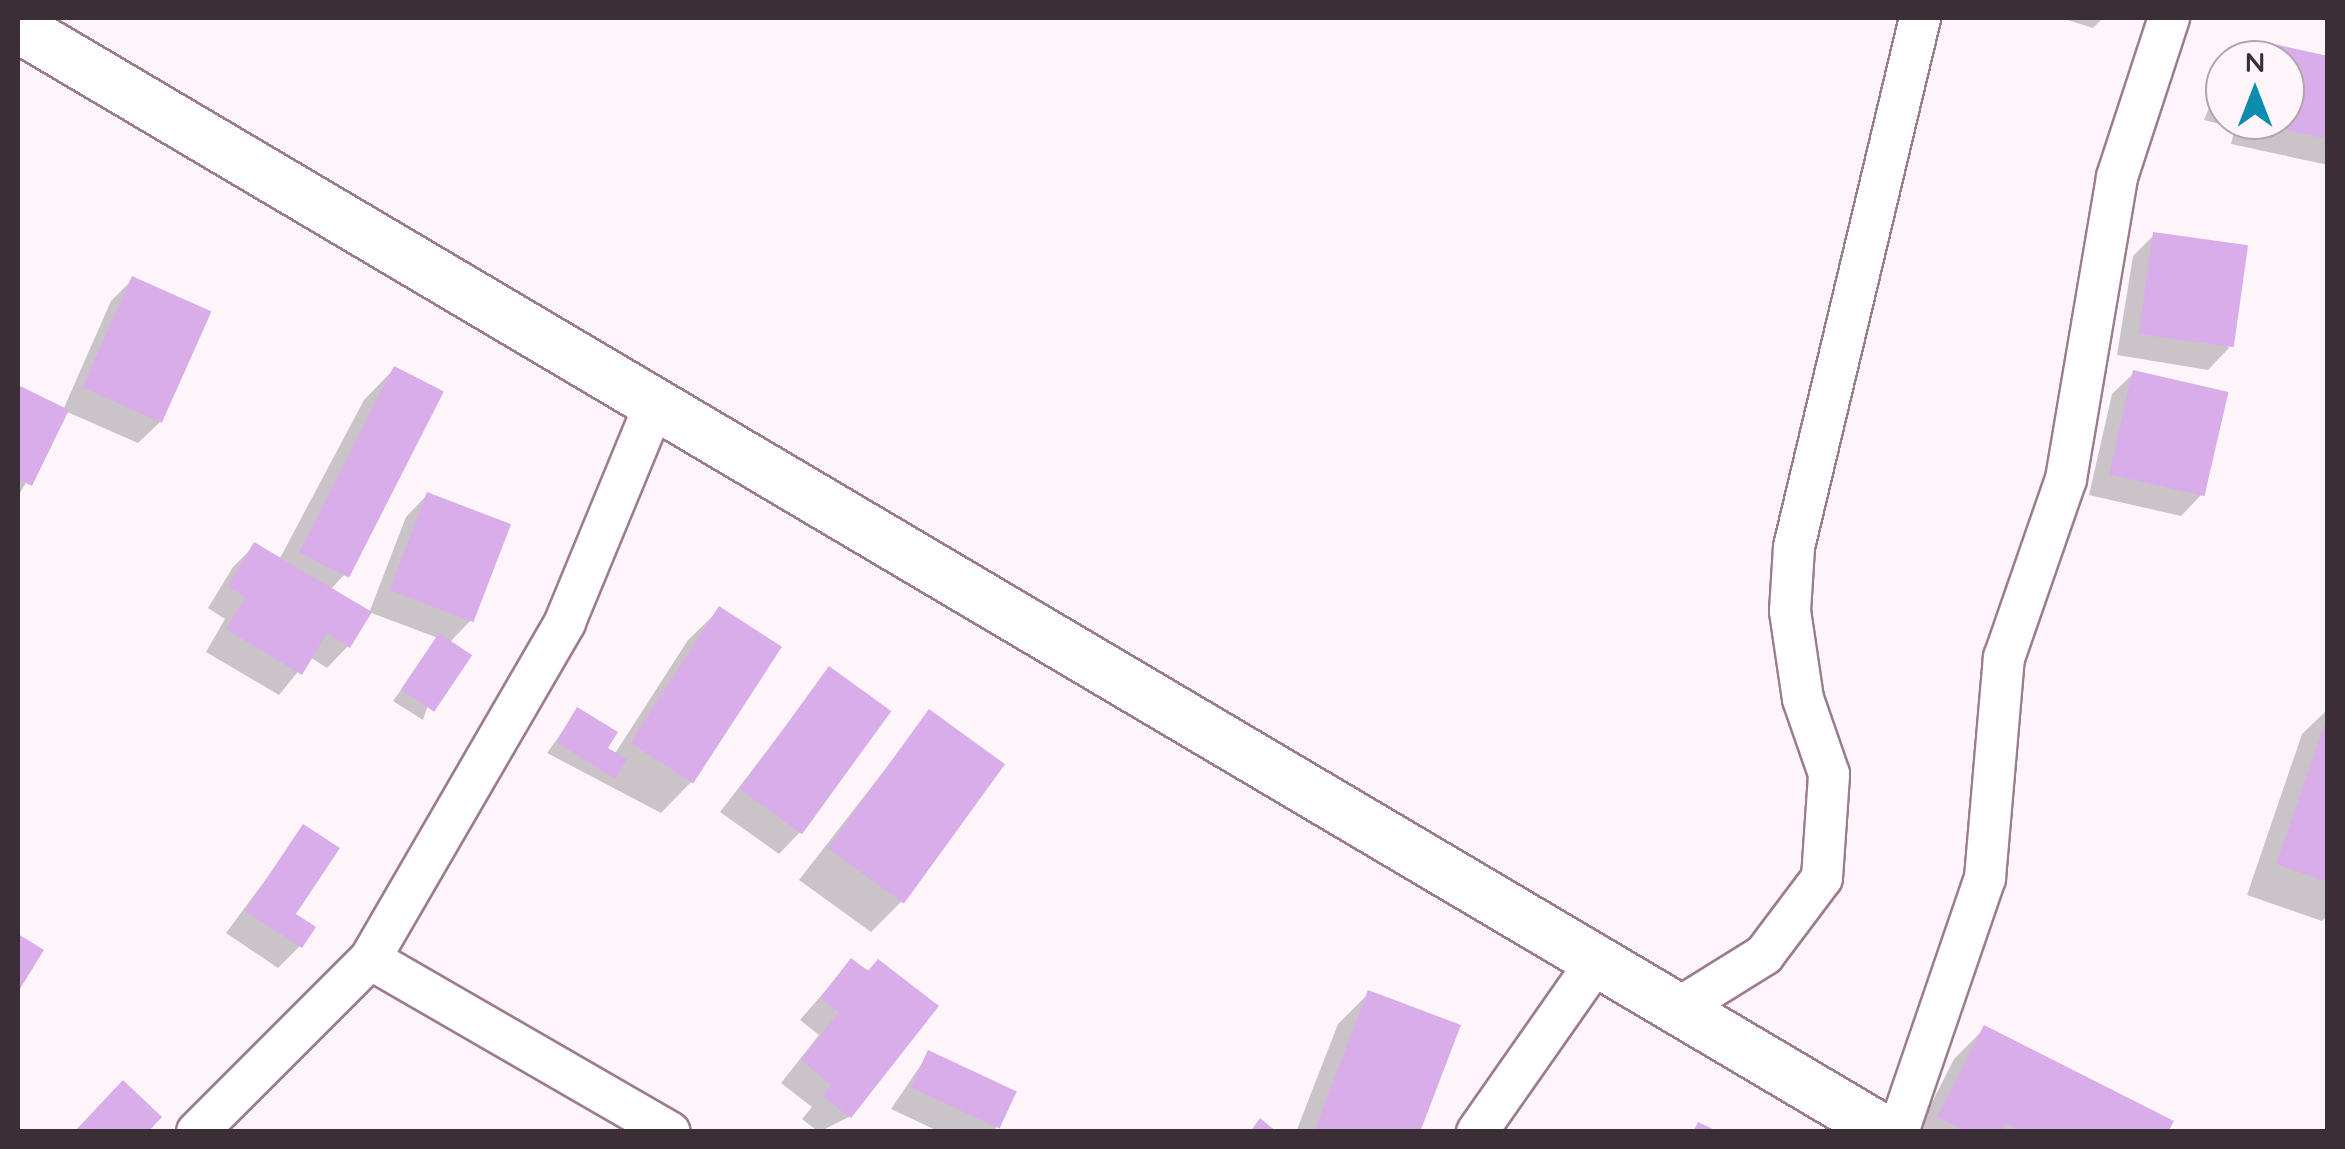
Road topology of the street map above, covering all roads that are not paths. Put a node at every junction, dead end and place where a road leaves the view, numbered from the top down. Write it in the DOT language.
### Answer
graph roads {
  1 [pos="1920,18"];
  2 [pos="2168,18"];
  3 [pos="18,27"];
  4 [pos="655,404"];
  5 [pos="370,959"];
  6 [pos="1598,959"];
  7 [pos="1682,1006"];
  8 [pos="207,1127"];
  9 [pos="670,1132"];
  10 [pos="1477,1132"];
  11 [pos="1886,1132"];
  12 [pos="1898,1132"];
  1 -- 7 [label="street"];
  2 -- 12 [label="street"];
  3 -- 4 [label="street"];
  4 -- 5 [label="street"];
  4 -- 6 [label="street"];
  5 -- 8 [label="street"];
  5 -- 9 [label="street"];
  6 -- 7 [label="street"];
  6 -- 10 [label="street"];
  7 -- 11 [label="street"];
}
